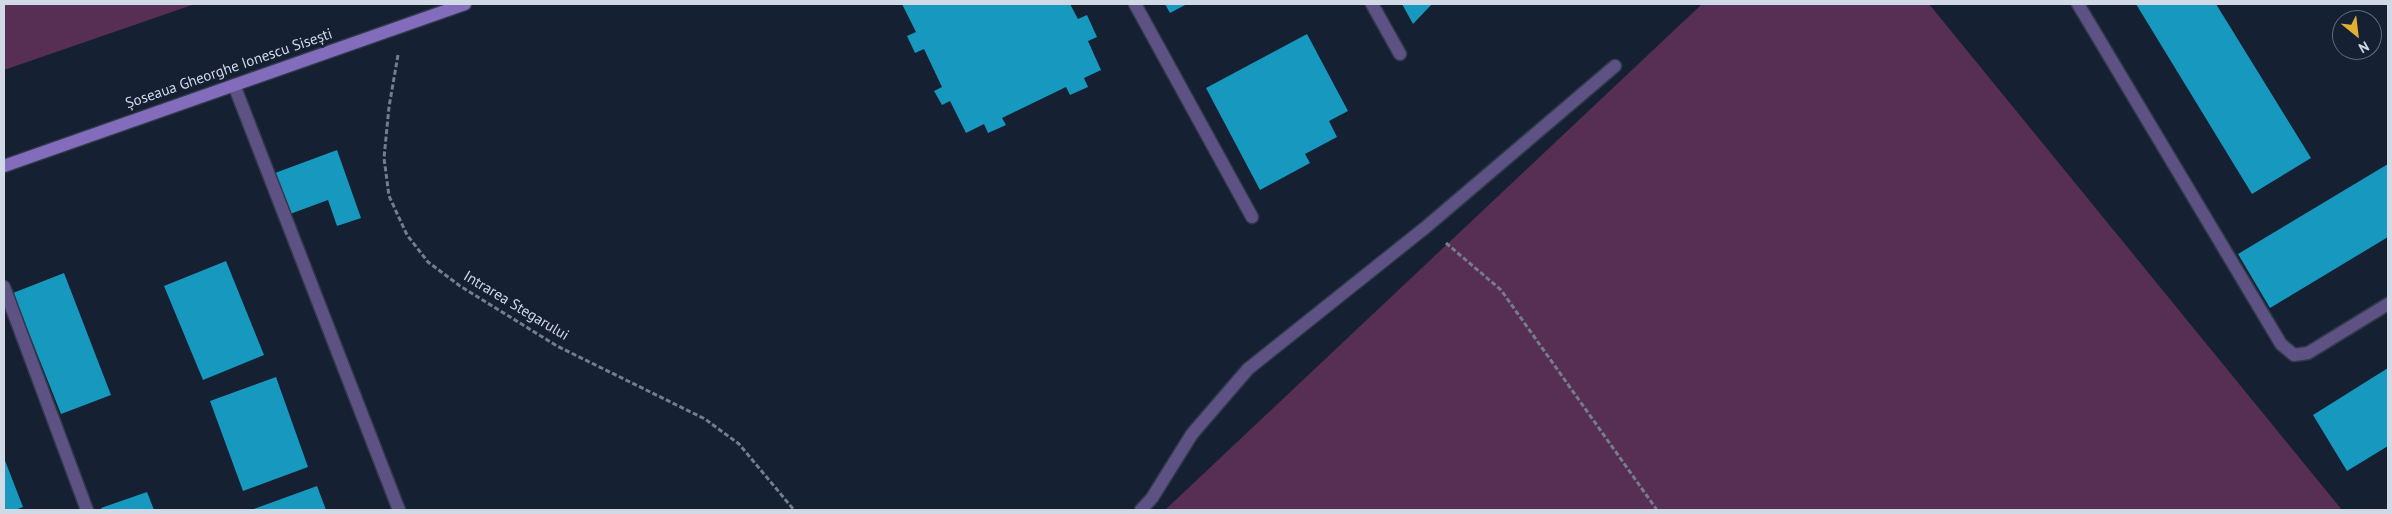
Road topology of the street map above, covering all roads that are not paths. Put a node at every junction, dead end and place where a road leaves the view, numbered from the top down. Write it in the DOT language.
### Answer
graph roads {
  1 [pos="465,4"];
  2 [pos="1135,4"];
  3 [pos="1372,4"];
  4 [pos="2078,4"];
  5 [pos="1400,54"];
  6 [pos="1615,66"];
  7 [pos="234,84"];
  8 [pos="4,166"];
  9 [pos="1252,216"];
  10 [pos="4,287"];
  11 [pos="2388,304"];
  12 [pos="87,510"];
  13 [pos="399,510"];
  14 [pos="1141,510"];
  1 -- 7 [label="main road, Șoseaua Gheorghe Ionescu Sisești"];
  2 -- 9 [label="street"];
  3 -- 5 [label="street"];
  4 -- 11 [label="street"];
  6 -- 14 [label="street"];
  7 -- 8 [label="main road, Șoseaua Gheorghe Ionescu Sisești"];
  7 -- 13 [label="street"];
  10 -- 12 [label="street"];
}
